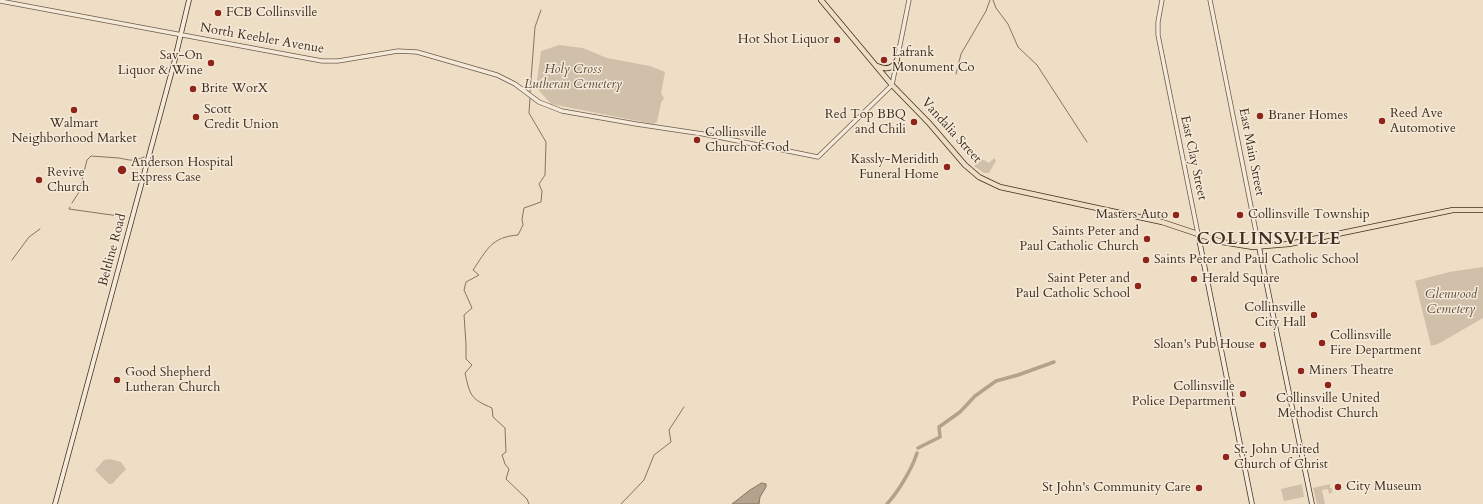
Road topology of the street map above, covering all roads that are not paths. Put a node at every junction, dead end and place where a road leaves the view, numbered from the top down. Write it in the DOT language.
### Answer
graph roads {
  1 [pos="189,0"];
  2 [pos="821,0"];
  3 [pos="909,0"];
  4 [pos="1162,0"];
  5 [pos="1210,0"];
  6 [pos="0,1"];
  7 [pos="181,35"];
  8 [pos="897,60"];
  9 [pos="876,65"];
  10 [pos="892,85"];
  11 [pos="1483,210"];
  12 [pos="1198,234"];
  13 [pos="1260,247"];
  14 [pos="55,504"];
  15 [pos="1252,504"];
  16 [pos="1312,504"];
  1 -- 7 [label="main road, Beltline Road"];
  2 -- 9 [label="main road, Vandalia Street"];
  3 -- 8 [label="street"];
  4 -- 12 [label="street, East Clay Street"];
  5 -- 13 [label="street, East Main Street"];
  6 -- 7 [label="street, North Keebler Avenue"];
  7 -- 10 [label="street, North Keebler Avenue"];
  7 -- 14 [label="main road, Beltline Road"];
  8 -- 9 [label="main road"];
  8 -- 10 [label="street"];
  9 -- 10 [label="main road, Vandalia Street"];
  10 -- 12 [label="main road, Vandalia Street"];
  11 -- 13 [label="main road, Vandalia Street"];
  12 -- 13 [label="main road, Vandalia Street"];
  12 -- 15 [label="main road, East Clay Street"];
  13 -- 16 [label="main road, East Main Street"];
}
